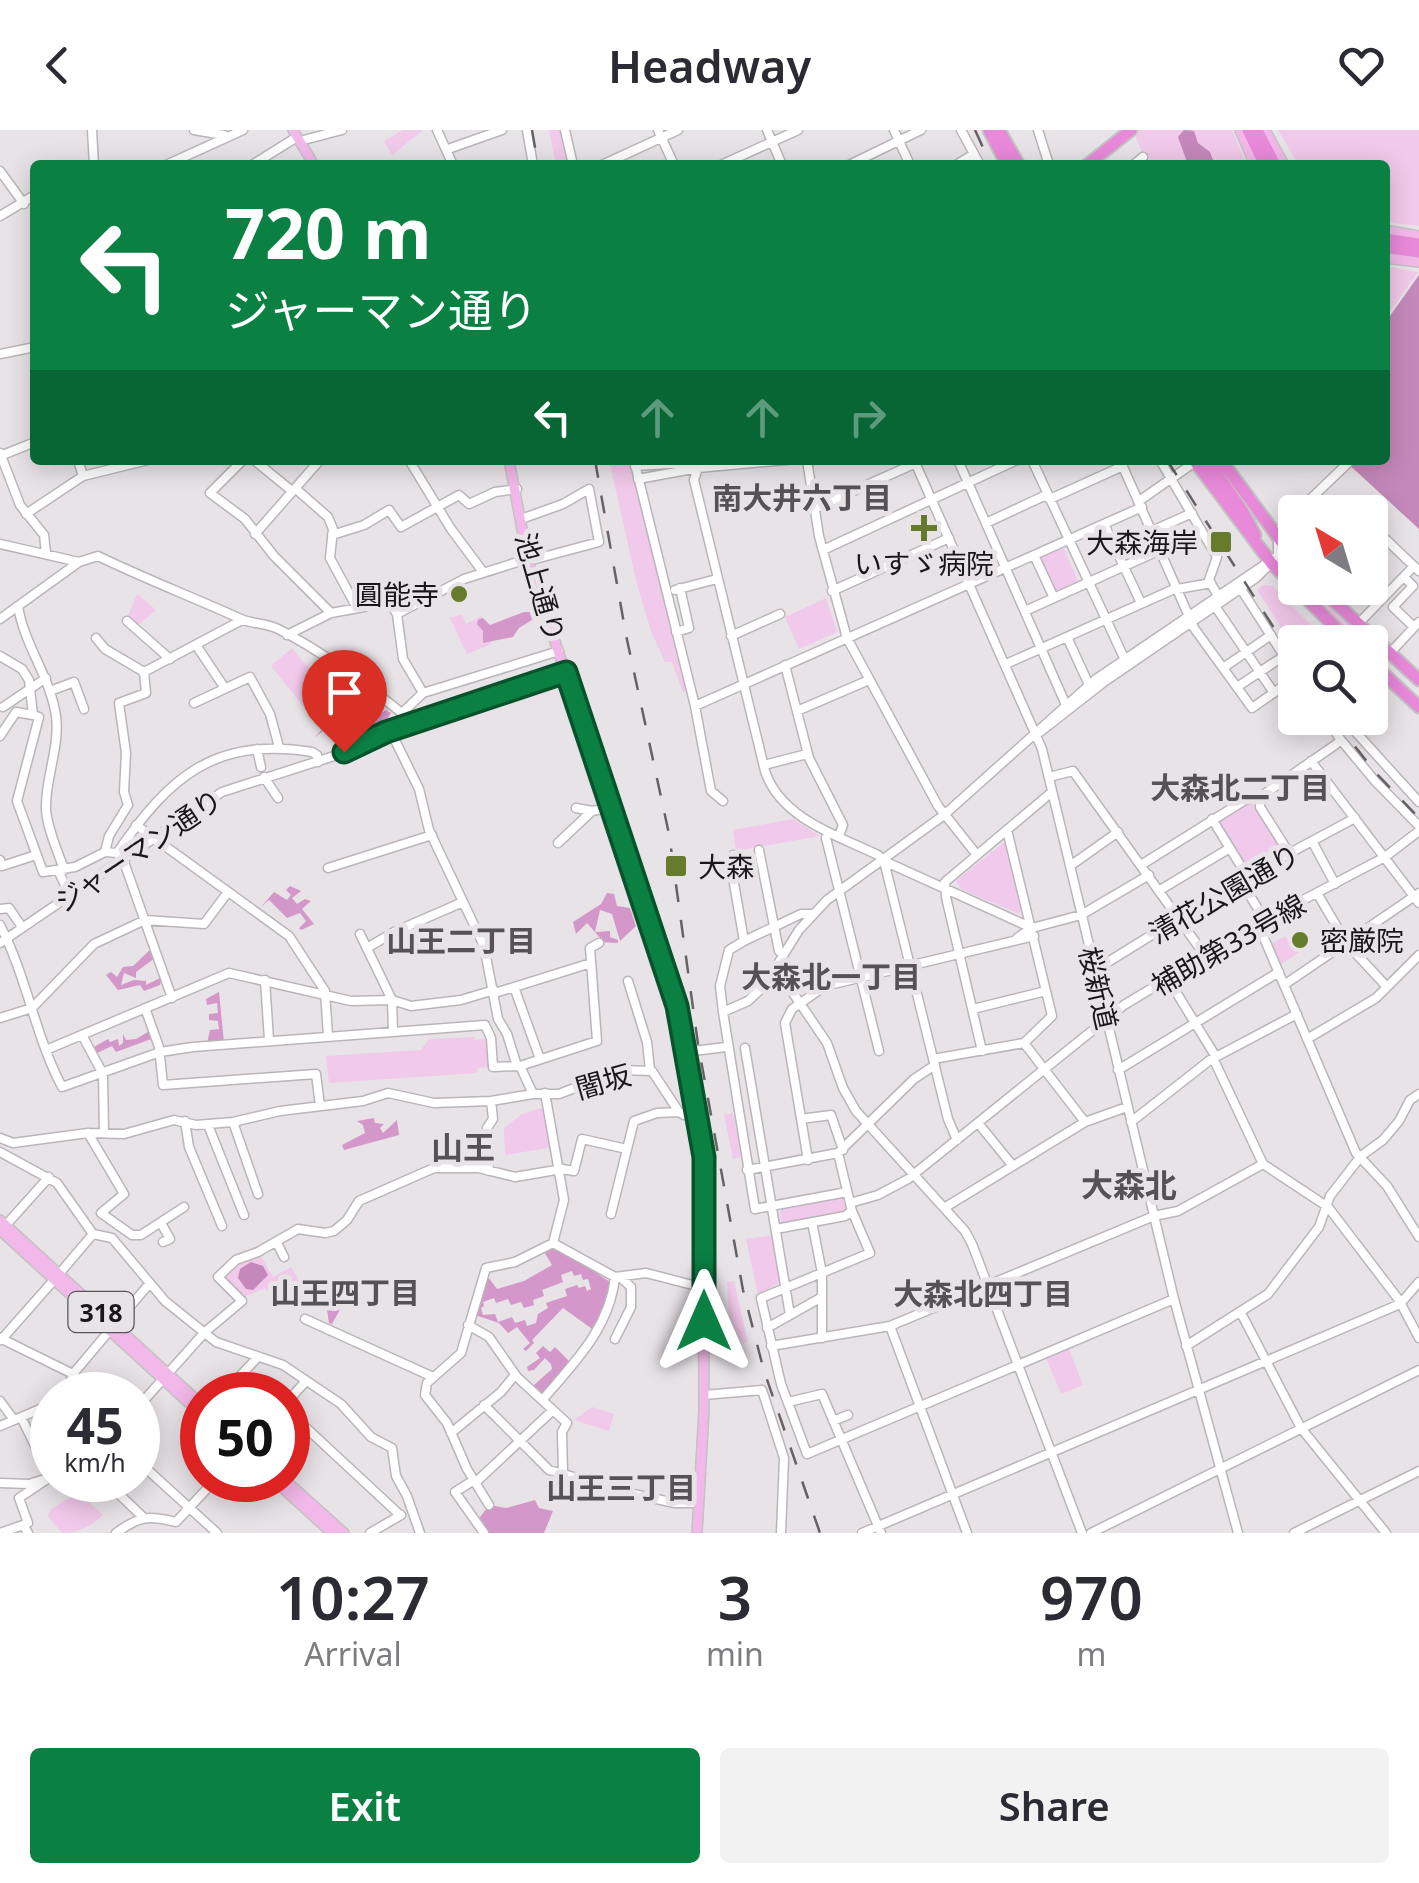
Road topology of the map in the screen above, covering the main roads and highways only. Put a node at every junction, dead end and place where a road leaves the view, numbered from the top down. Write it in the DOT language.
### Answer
graph roads {
  1 [pos="989,130"];
  2 [pos="1132,130"];
  3 [pos="1240,130"];
  4 [pos="1248,130"];
  5 [pos="1256,130"];
  6 [pos="1265,130"];
  7 [pos="1005,133"];
  8 [pos="296,136"];
  9 [pos="311,160"];
  10 [pos="1004,160"];
  11 [pos="1017,160"];
  12 [pos="1092,160"];
  13 [pos="1100,160"];
  14 [pos="1253,160"];
  15 [pos="1263,160"];
  16 [pos="1272,160"];
  17 [pos="1281,160"];
  18 [pos="1390,231"];
  19 [pos="1419,236"];
  20 [pos="1390,240"];
  21 [pos="1419,244"];
  22 [pos="1390,249"];
  23 [pos="1390,258"];
  24 [pos="1418,259"];
  25 [pos="509,465"];
  26 [pos="1209,465"];
  27 [pos="1210,465"];
  28 [pos="1278,539"];
  29 [pos="1338,605"];
  30 [pos="1334,625"];
  31 [pos="1388,679"];
  32 [pos="1419,680"];
  33 [pos="1419,707"];
  34 [pos="2,1228"];
  35 [pos="165,1376"];
  36 [pos="180,1388"];
  37 [pos="180,1392"];
  38 [pos="298,1502"];
  39 [pos="310,1502"];
  40 [pos="332,1533"];
  41 [pos="344,1533"];
  42 [pos="697,1533"];
  1 -- 10 [label="highway"];
  2 -- 12 [label="highway"];
  2 -- 13 [label="main road"];
  3 -- 14 [label="main road"];
  4 -- 15 [label="highway"];
  5 -- 16 [label="highway"];
  6 -- 17 [label="main road"];
  7 -- 11 [label="highway"];
  8 -- 9 [label="main road"];
  18 -- 19 [label="main road"];
  20 -- 21 [label="highway"];
  22 -- 24 [label="highway"];
  23 -- 24 [label="main road"];
  25 -- 42 [label="main road, 池上通り"];
  26 -- 30 [label="highway"];
  27 -- 28 [label="highway"];
  29 -- 32 [label="highway"];
  31 -- 33 [label="highway"];
  34 -- 35 [label="main road, 318"];
  35 -- 36 [label="main road, 318"];
  35 -- 37 [label="main road, 318"];
  38 -- 40 [label="main road"];
  39 -- 41 [label="main road"];
}
